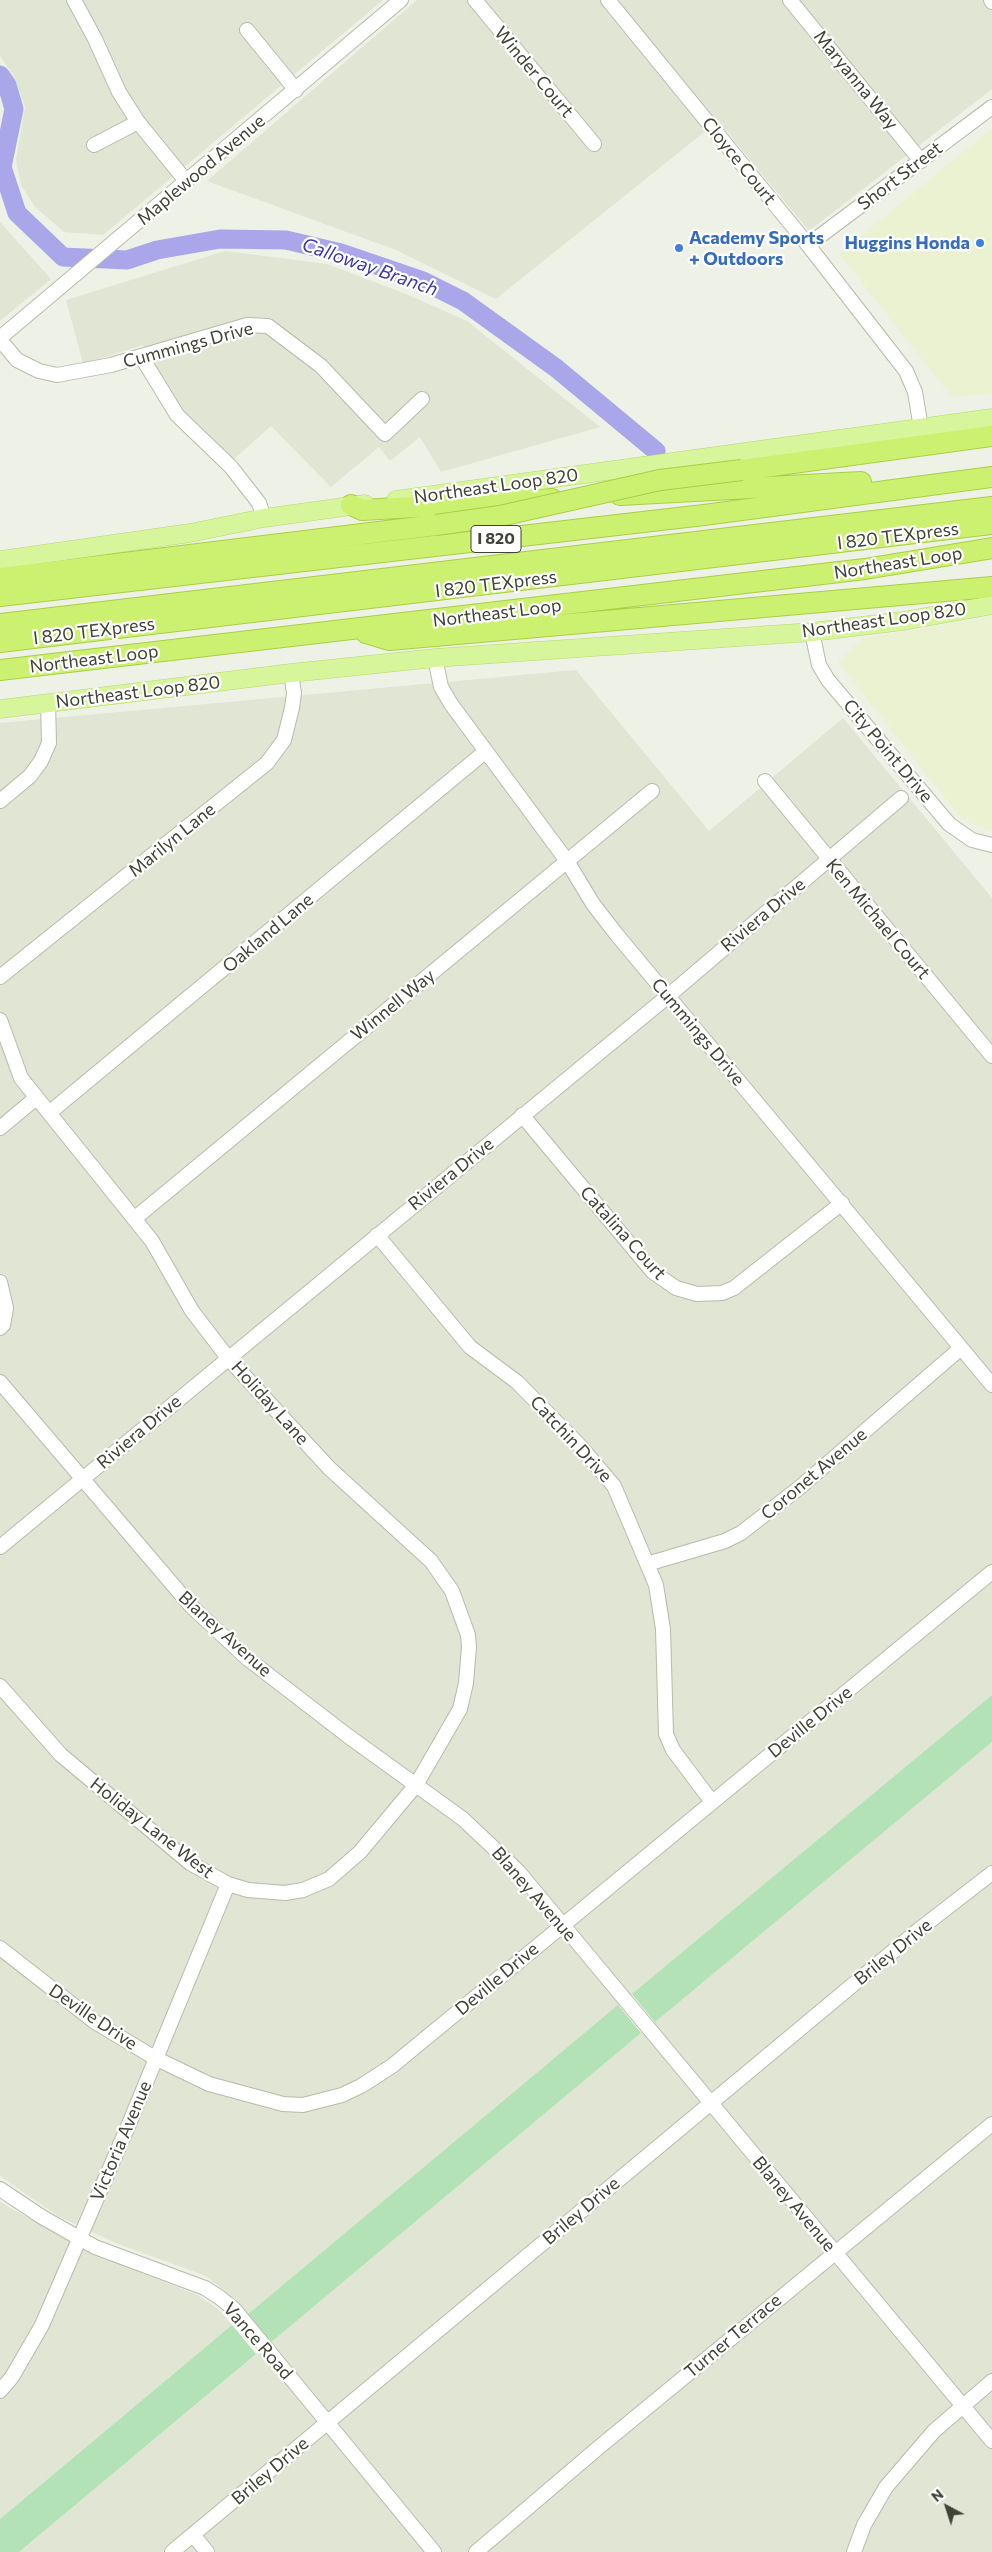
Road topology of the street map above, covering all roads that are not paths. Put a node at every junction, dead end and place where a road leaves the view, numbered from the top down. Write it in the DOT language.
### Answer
graph roads {
  1 [pos="74,0"];
  2 [pos="401,0"];
  3 [pos="475,0"];
  4 [pos="608,0"];
  5 [pos="790,0"];
  6 [pos="247,30"];
  7 [pos="296,90"];
  8 [pos="992,107"];
  9 [pos="138,122"];
  10 [pos="594,144"];
  11 [pos="94,145"];
  12 [pos="921,161"];
  13 [pos="186,181"];
  14 [pos="808,245"];
  15 [pos="0,339"];
  16 [pos="141,356"];
  17 [pos="422,399"];
  18 [pos="992,418"];
  19 [pos="921,428"];
  20 [pos="992,436"];
  21 [pos="736,463"];
  22 [pos="992,466"];
  23 [pos="992,477"];
  24 [pos="351,506"];
  25 [pos="992,507"];
  26 [pos="264,518"];
  27 [pos="992,524"];
  28 [pos="992,548"];
  29 [pos="0,560"];
  30 [pos="0,578"];
  31 [pos="992,587"];
  32 [pos="0,596"];
  33 [pos="992,605"];
  34 [pos="0,624"];
  35 [pos="357,630"];
  36 [pos="812,632"];
  37 [pos="0,642"];
  38 [pos="435,658"];
  39 [pos="0,670"];
  40 [pos="291,673"];
  41 [pos="48,703"];
  42 [pos="0,709"];
  43 [pos="486,752"];
  44 [pos="765,781"];
  45 [pos="652,791"];
  46 [pos="900,798"];
  47 [pos="0,801"];
  48 [pos="992,845"];
  49 [pos="829,860"];
  50 [pos="567,861"];
  51 [pos="0,978"];
  52 [pos="668,996"];
  53 [pos="0,1020"];
  54 [pos="992,1056"];
  55 [pos="36,1098"];
  56 [pos="48,1113"];
  57 [pos="522,1115"];
  58 [pos="0,1128"];
  59 [pos="842,1203"];
  60 [pos="134,1220"];
  61 [pos="377,1235"];
  62 [pos="0,1282"];
  63 [pos="0,1328"];
  64 [pos="961,1348"];
  65 [pos="228,1358"];
  66 [pos="0,1382"];
  67 [pos="992,1385"];
  68 [pos="84,1478"];
  69 [pos="0,1547"];
  70 [pos="647,1564"];
  71 [pos="992,1572"];
  72 [pos="0,1686"];
  73 [pos="416,1785"];
  74 [pos="712,1802"];
  75 [pos="992,1873"];
  76 [pos="228,1884"];
  77 [pos="562,1925"];
  78 [pos="0,1948"];
  79 [pos="155,2058"];
  80 [pos="710,2104"];
  81 [pos="992,2124"];
  82 [pos="0,2189"];
  83 [pos="80,2238"];
  84 [pos="834,2252"];
  85 [pos="992,2381"];
  86 [pos="0,2391"];
  87 [pos="962,2406"];
  88 [pos="327,2422"];
  89 [pos="992,2441"];
  90 [pos="194,2536"];
  91 [pos="172,2552"];
  92 [pos="207,2552"];
  93 [pos="434,2552"];
  94 [pos="476,2552"];
  95 [pos="854,2552"];
  1 -- 9 [label="street"];
  2 -- 7 [label="street, Maplewood Avenue"];
  3 -- 10 [label="street, Winder Court"];
  4 -- 14 [label="street, Cloyce Court"];
  5 -- 12 [label="street, Maryanna Way"];
  6 -- 7 [label="street"];
  7 -- 13 [label="street, Maplewood Avenue"];
  8 -- 12 [label="street, Short Street"];
  9 -- 11 [label="street"];
  9 -- 13 [label="street"];
  12 -- 14 [label="street, Short Street"];
  13 -- 15 [label="street, Maplewood Avenue"];
  14 -- 19 [label="street, Cloyce Court"];
  15 -- 16 [label="street, Cummings Drive"];
  16 -- 17 [label="street, Cummings Drive"];
  16 -- 26 [label="street"];
  18 -- 19 [label="main road, Northeast Loop 820"];
  19 -- 21 [label="main road, Northeast Loop 820"];
  20 -- 21 [label="highway"];
  21 -- 24 [label="main road, Northeast Loop 820"];
  21 -- 30 [label="highway, bridge"];
  22 -- 24 [label="highway"];
  23 -- 32 [label="highway, I 820"];
  24 -- 26 [label="main road, Northeast Loop 820"];
  25 -- 34 [label="highway, I 820 TEXpress"];
  26 -- 29 [label="main road, Northeast Loop 820"];
  27 -- 37 [label="highway, I 820 TEXpress"];
  28 -- 35 [label="highway, Northeast Loop"];
  31 -- 35 [label="highway"];
  33 -- 36 [label="main road, Northeast Loop 820"];
  35 -- 39 [label="highway, Northeast Loop"];
  36 -- 38 [label="main road, Northeast Loop 820"];
  36 -- 48 [label="street, City Point Drive"];
  38 -- 40 [label="main road, Northeast Loop 820"];
  38 -- 43 [label="street, Cummings Drive"];
  40 -- 41 [label="main road, Northeast Loop 820"];
  40 -- 51 [label="street, Marilyn Lane"];
  41 -- 42 [label="main road, Northeast Loop 820"];
  41 -- 47 [label="street"];
  43 -- 50 [label="street, Cummings Drive"];
  43 -- 56 [label="street, Oakland Lane"];
  44 -- 49 [label="street, Ken Michael Court"];
  45 -- 50 [label="street, Winnell Way"];
  46 -- 49 [label="street, Riviera Drive"];
  49 -- 52 [label="street, Riviera Drive"];
  49 -- 54 [label="street, Ken Michael Court"];
  50 -- 52 [label="street, Cummings Drive"];
  50 -- 60 [label="street, Winnell Way"];
  52 -- 57 [label="street, Riviera Drive"];
  52 -- 59 [label="street, Cummings Drive"];
  53 -- 55 [label="street, Holiday Lane"];
  55 -- 56 [label="street, Holiday Lane"];
  55 -- 58 [label="street"];
  56 -- 60 [label="street, Holiday Lane"];
  57 -- 59 [label="street, Catalina Court"];
  57 -- 61 [label="street, Riviera Drive"];
  59 -- 64 [label="street, Cummings Drive"];
  60 -- 65 [label="street, Holiday Lane"];
  61 -- 65 [label="street, Riviera Drive"];
  61 -- 70 [label="street, Catchin Drive"];
  62 -- 63 [label="street"];
  64 -- 67 [label="street, Cummings Drive"];
  64 -- 70 [label="street, Coronet Avenue"];
  65 -- 68 [label="street, Riviera Drive"];
  65 -- 73 [label="street, Holiday Lane"];
  66 -- 68 [label="street, Blaney Avenue"];
  68 -- 69 [label="street, Riviera Drive"];
  68 -- 73 [label="street, Blaney Avenue"];
  70 -- 74 [label="street, Catchin Drive"];
  71 -- 74 [label="street, Deville Drive"];
  72 -- 76 [label="street, Holiday Lane West"];
  73 -- 76 [label="street, Holiday Lane West"];
  73 -- 77 [label="street, Blaney Avenue"];
  74 -- 77 [label="street, Deville Drive"];
  75 -- 80 [label="street, Briley Drive"];
  76 -- 79 [label="street, Victoria Avenue"];
  77 -- 79 [label="street, Deville Drive"];
  77 -- 80 [label="street, Blaney Avenue"];
  78 -- 79 [label="street, Deville Drive"];
  79 -- 83 [label="street, Victoria Avenue"];
  80 -- 84 [label="street, Blaney Avenue"];
  80 -- 88 [label="street, Briley Drive"];
  81 -- 84 [label="street, Turner Terrace"];
  82 -- 83 [label="street, Vance Road"];
  83 -- 86 [label="street, Victoria Avenue"];
  83 -- 88 [label="street, Vance Road"];
  84 -- 87 [label="street, Blaney Avenue"];
  84 -- 94 [label="street, Turner Terrace"];
  85 -- 87 [label="street"];
  87 -- 89 [label="street, Blaney Avenue"];
  87 -- 95 [label="street"];
  88 -- 90 [label="street, Briley Drive"];
  88 -- 93 [label="street, Vance Road"];
  90 -- 91 [label="street, Briley Drive"];
  90 -- 92 [label="street"];
}
